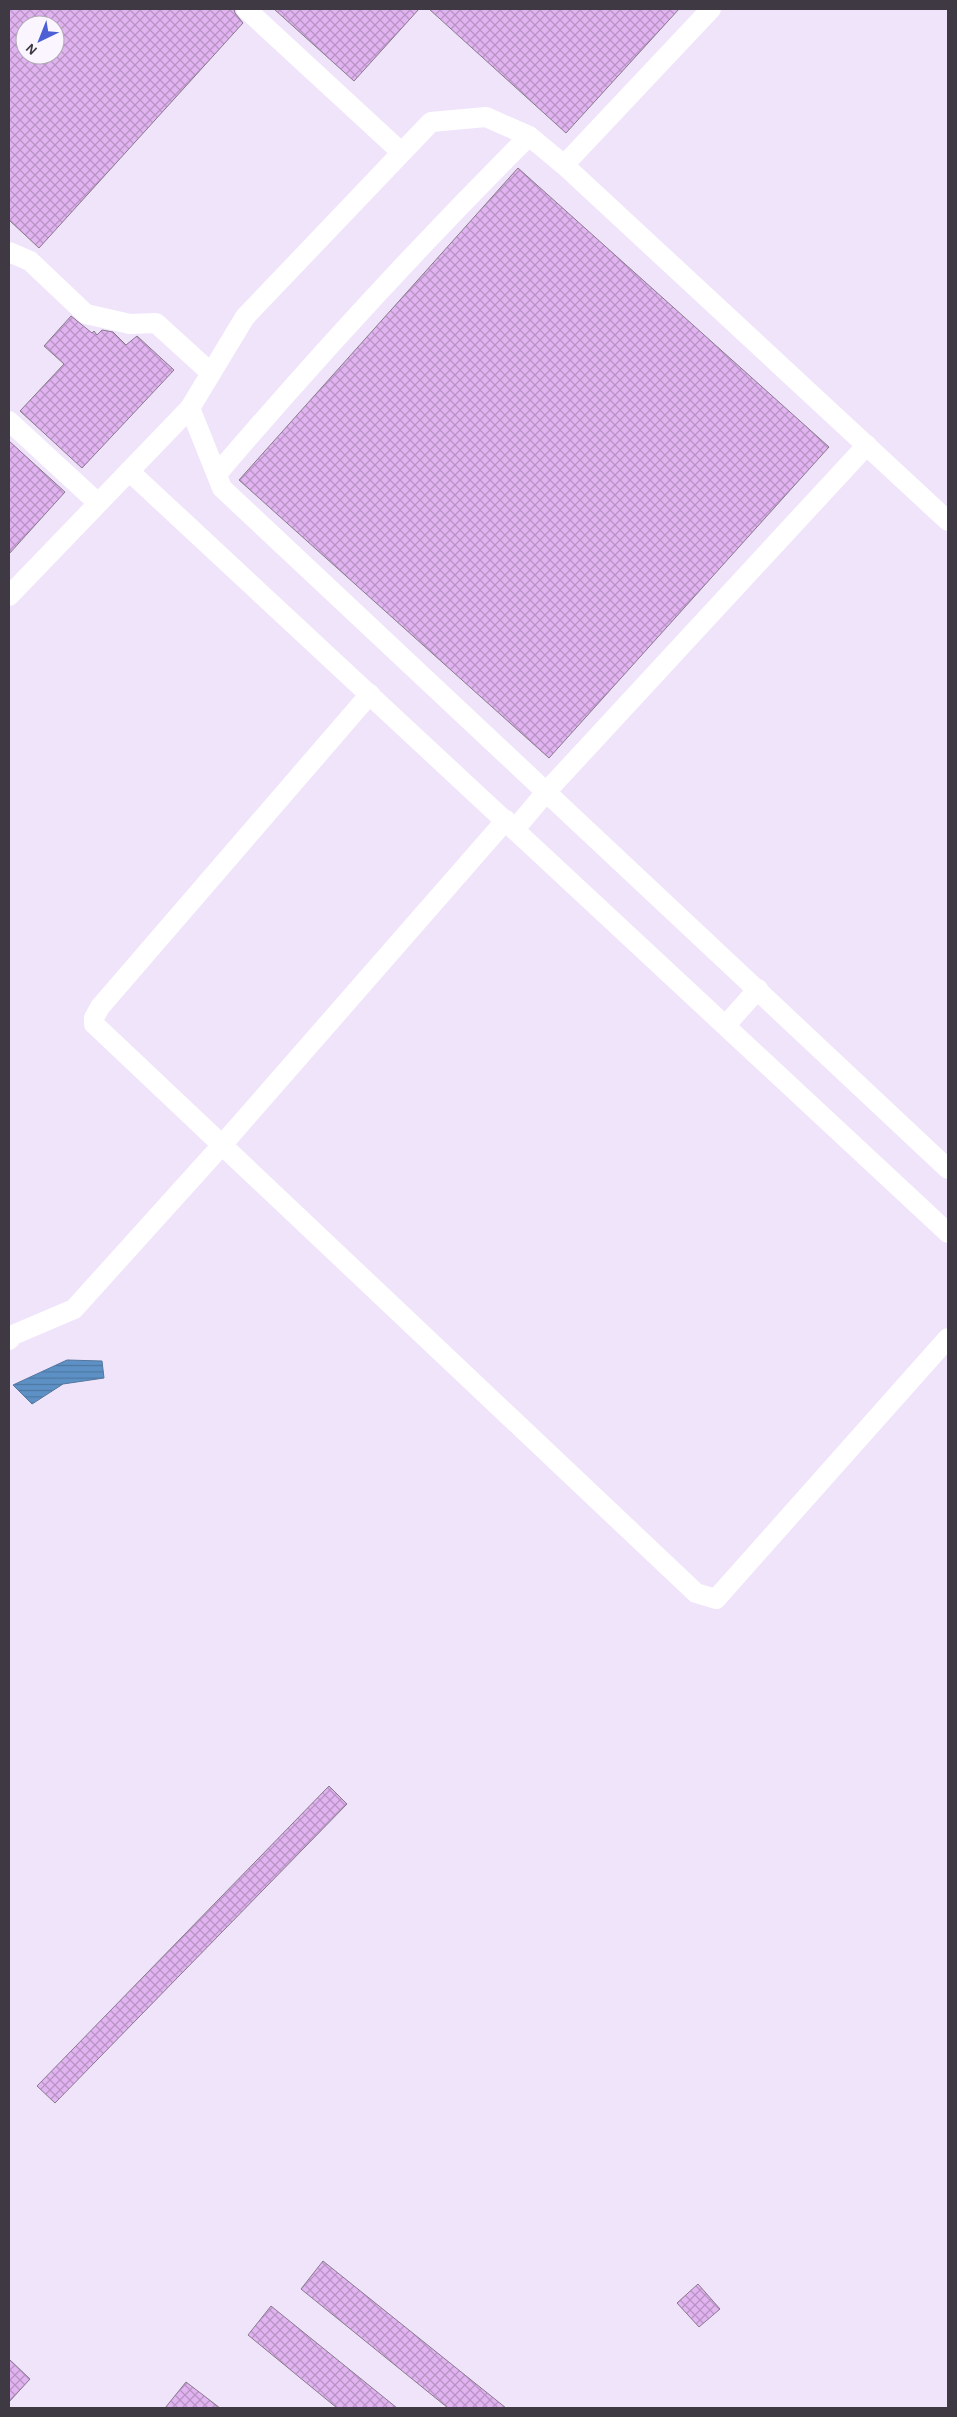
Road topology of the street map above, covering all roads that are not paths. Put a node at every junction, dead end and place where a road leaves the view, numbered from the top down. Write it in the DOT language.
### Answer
graph roads {
  1 [pos="246,9"];
  2 [pos="711,9"];
  3 [pos="529,136"];
  4 [pos="401,152"];
  5 [pos="564,165"];
  6 [pos="9,252"];
  7 [pos="211,373"];
  8 [pos="190,408"];
  9 [pos="9,421"];
  10 [pos="867,445"];
  11 [pos="129,471"];
  12 [pos="217,474"];
  13 [pos="98,503"];
  14 [pos="948,521"];
  15 [pos="9,596"];
  16 [pos="370,694"];
  17 [pos="547,791"];
  18 [pos="510,825"];
  19 [pos="758,990"];
  20 [pos="726,1025"];
  21 [pos="222,1145"];
  22 [pos="948,1169"];
  23 [pos="948,1232"];
  24 [pos="948,1338"];
  25 [pos="9,1340"];
  1 -- 4 [label="lane"];
  2 -- 5 [label="lane"];
  3 -- 4 [label="lane"];
  3 -- 5 [label="lane"];
  3 -- 12 [label="lane"];
  4 -- 7 [label="lane"];
  5 -- 10 [label="lane"];
  6 -- 7 [label="lane"];
  7 -- 8 [label="lane"];
  8 -- 11 [label="lane"];
  8 -- 12 [label="lane"];
  9 -- 13 [label="lane"];
  10 -- 14 [label="lane"];
  10 -- 17 [label="lane"];
  11 -- 13 [label="lane"];
  11 -- 16 [label="lane"];
  12 -- 17 [label="lane"];
  13 -- 15 [label="lane"];
  16 -- 18 [label="lane"];
  16 -- 21 [label="lane"];
  17 -- 18 [label="lane"];
  17 -- 19 [label="lane"];
  18 -- 20 [label="lane"];
  18 -- 21 [label="lane"];
  19 -- 20 [label="lane"];
  19 -- 22 [label="lane"];
  20 -- 23 [label="lane"];
  21 -- 24 [label="lane"];
  21 -- 25 [label="lane"];
}
